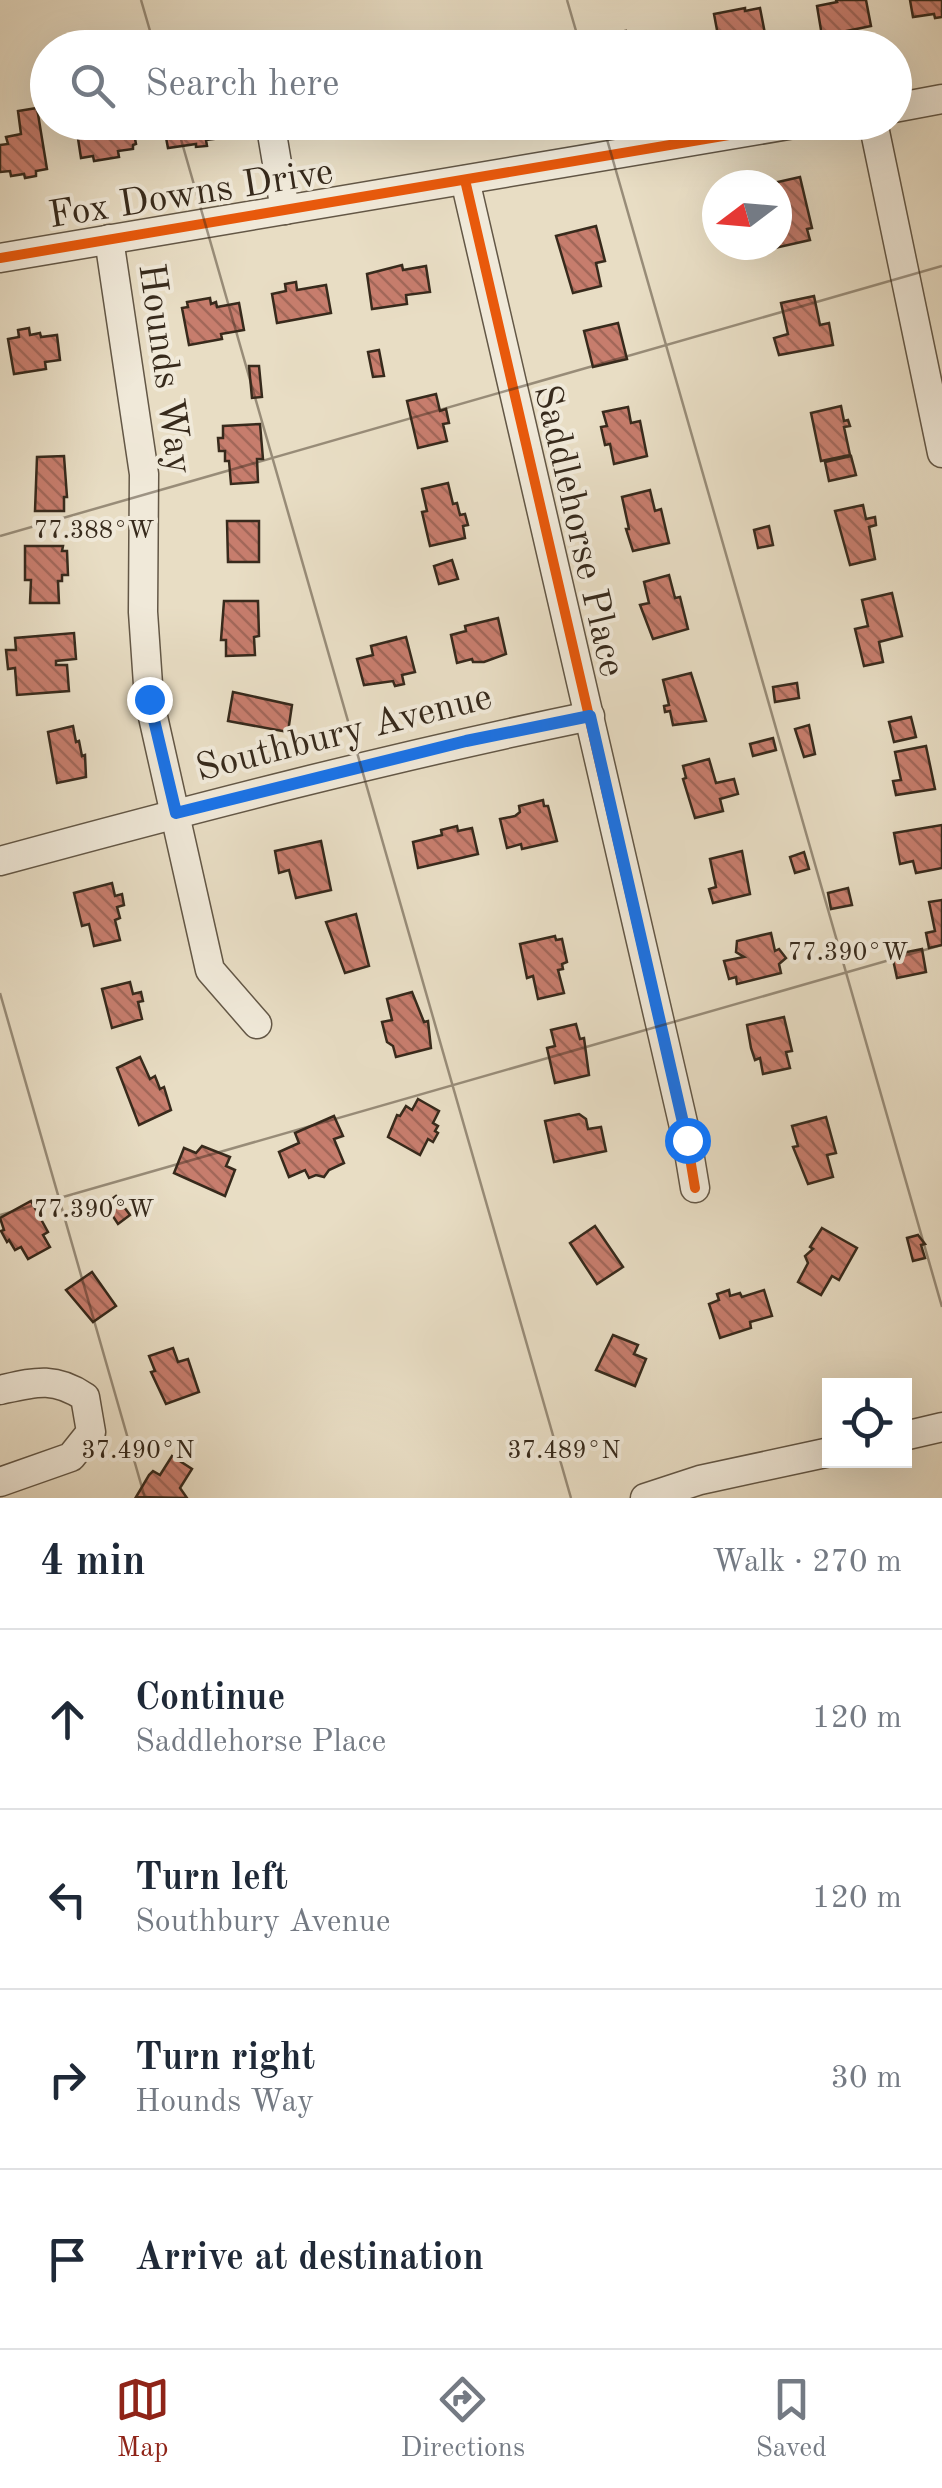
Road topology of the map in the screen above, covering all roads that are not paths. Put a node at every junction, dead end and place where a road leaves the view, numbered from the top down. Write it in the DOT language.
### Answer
graph roads {
  1 [pos="942,100"];
  2 [pos="912,105"];
  3 [pos="273,140"];
  4 [pos="700,140"];
  5 [pos="877,140"];
  6 [pos="466,180"];
  7 [pos="285,210"];
  8 [pos="108,239"];
  9 [pos="0,258"];
  10 [pos="942,453"];
  11 [pos="590,716"];
  12 [pos="176,813"];
  13 [pos="0,861"];
  14 [pos="256,1024"];
  15 [pos="695,1188"];
  16 [pos="0,1390"];
  17 [pos="942,1427"];
  18 [pos="912,1434"];
  19 [pos="822,1454"];
  20 [pos="0,1482"];
  21 [pos="644,1498"];
  1 -- 2 [label="street"];
  3 -- 7 [label="street"];
  4 -- 6 [label="street, Fox Downs Drive"];
  5 -- 10 [label="street"];
  6 -- 7 [label="street, Fox Downs Drive"];
  6 -- 11 [label="street, Saddlehorse Place"];
  7 -- 8 [label="street, Fox Downs Drive"];
  8 -- 9 [label="street, Fox Downs Drive"];
  8 -- 12 [label="street, Hounds Way"];
  11 -- 12 [label="street, Southbury Avenue"];
  11 -- 15 [label="street, Saddlehorse Place"];
  12 -- 13 [label="street, Southbury Avenue"];
  12 -- 14 [label="street, Hounds Way"];
  16 -- 20 [label="street"];
  17 -- 18 [label="street"];
  19 -- 21 [label="street"];
}
